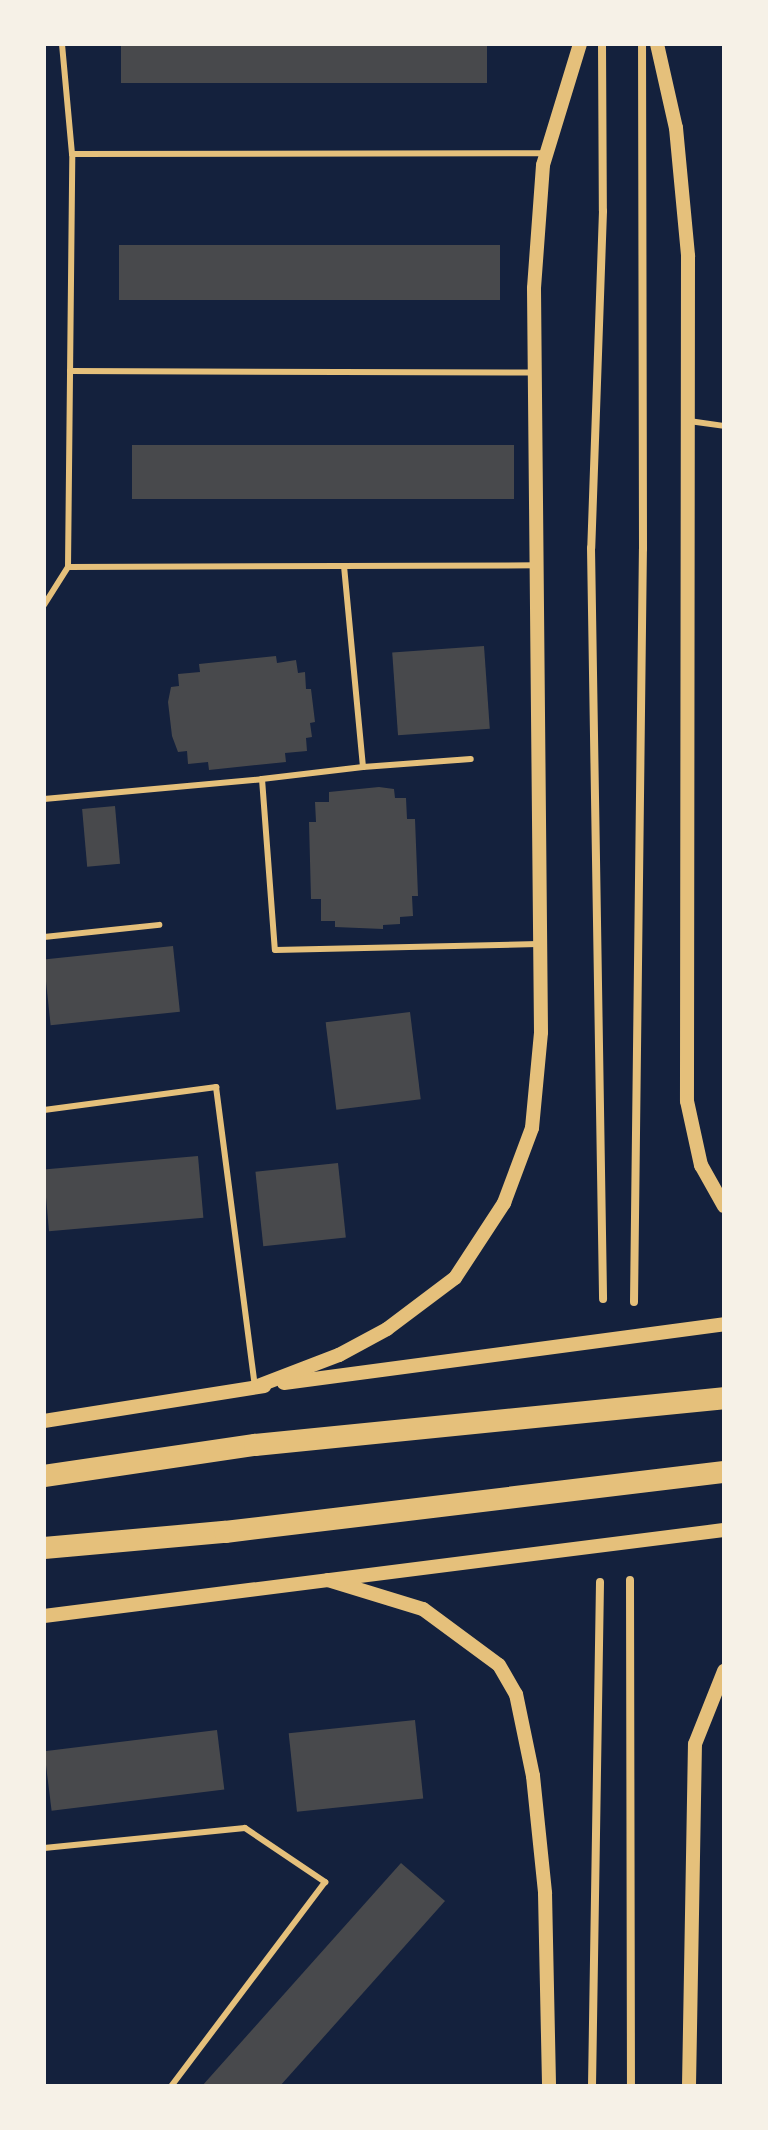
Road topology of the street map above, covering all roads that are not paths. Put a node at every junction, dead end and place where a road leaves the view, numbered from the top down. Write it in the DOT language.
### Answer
graph roads {
  1 [pos="62,44"];
  2 [pos="580,44"];
  3 [pos="602,44"];
  4 [pos="642,44"];
  5 [pos="657,44"];
  6 [pos="546,153"];
  7 [pos="72,154"];
  8 [pos="70,371"];
  9 [pos="534,373"];
  10 [pos="689,421"];
  11 [pos="724,426"];
  12 [pos="536,565"];
  13 [pos="344,566"];
  14 [pos="68,567"];
  15 [pos="44,605"];
  16 [pos="471,759"];
  17 [pos="363,767"];
  18 [pos="262,779"];
  19 [pos="44,799"];
  20 [pos="159,925"];
  21 [pos="44,937"];
  22 [pos="539,944"];
  23 [pos="44,1110"];
  24 [pos="724,1206"];
  25 [pos="603,1299"];
  26 [pos="634,1302"];
  27 [pos="724,1324"];
  28 [pos="255,1387"];
  29 [pos="724,1398"];
  30 [pos="44,1421"];
  31 [pos="724,1472"];
  32 [pos="44,1476"];
  33 [pos="724,1530"];
  34 [pos="44,1548"];
  35 [pos="320,1577"];
  36 [pos="630,1580"];
  37 [pos="600,1582"];
  38 [pos="44,1616"];
  39 [pos="724,1671"];
  40 [pos="44,1848"];
  41 [pos="171,2086"];
  42 [pos="549,2086"];
  43 [pos="592,2086"];
  44 [pos="631,2086"];
  45 [pos="689,2086"];
  1 -- 7 [label="lane"];
  2 -- 6 [label="street"];
  3 -- 25 [label="street"];
  4 -- 26 [label="street"];
  5 -- 10 [label="street"];
  6 -- 7 [label="lane"];
  6 -- 9 [label="street"];
  7 -- 8 [label="lane"];
  8 -- 9 [label="lane"];
  8 -- 14 [label="lane"];
  9 -- 12 [label="street"];
  10 -- 11 [label="lane"];
  10 -- 24 [label="street"];
  12 -- 13 [label="lane"];
  12 -- 22 [label="street"];
  13 -- 14 [label="lane"];
  13 -- 17 [label="lane"];
  14 -- 15 [label="lane"];
  16 -- 17 [label="lane"];
  17 -- 18 [label="lane"];
  18 -- 19 [label="lane"];
  18 -- 22 [label="lane"];
  20 -- 21 [label="lane"];
  22 -- 28 [label="street"];
  23 -- 28 [label="lane"];
  27 -- 28 [label="street"];
  28 -- 30 [label="street"];
  29 -- 32 [label="highway"];
  31 -- 34 [label="highway"];
  33 -- 35 [label="street"];
  35 -- 38 [label="street"];
  35 -- 42 [label="street"];
  36 -- 44 [label="street"];
  37 -- 43 [label="street"];
  39 -- 45 [label="street"];
  40 -- 41 [label="lane"];
}
